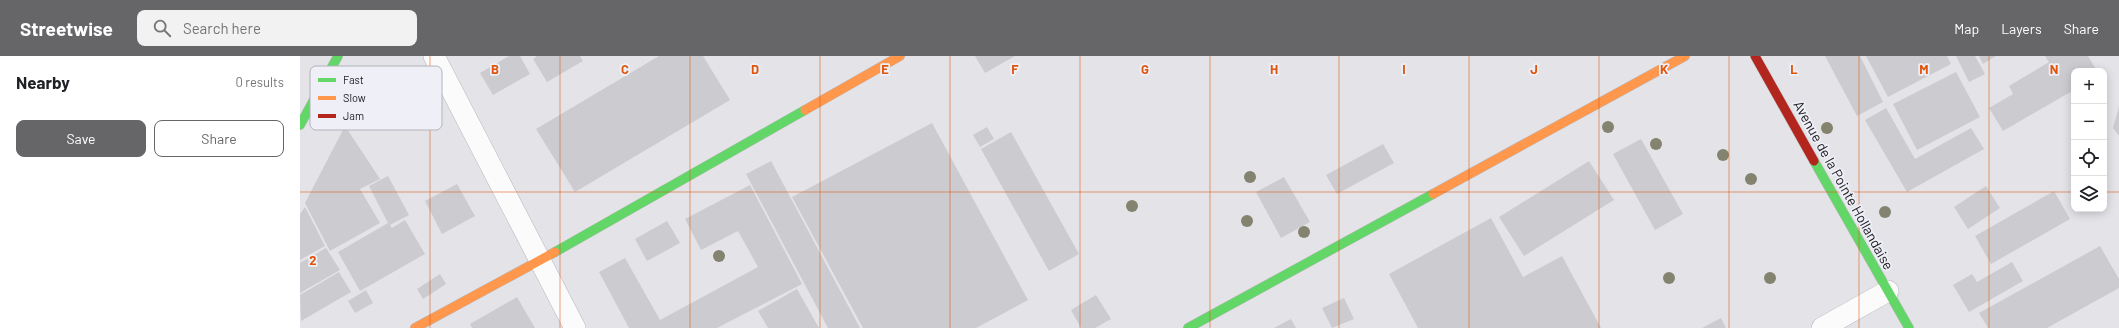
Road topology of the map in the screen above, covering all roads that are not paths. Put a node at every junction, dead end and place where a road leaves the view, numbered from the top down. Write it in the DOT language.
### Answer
graph roads {
  1 [pos="338,56"];
  2 [pos="434,56"];
  3 [pos="900,56"];
  4 [pos="1685,56"];
  5 [pos="1755,56"];
  6 [pos="332,66"];
  7 [pos="439,66"];
  8 [pos="442,72"];
  9 [pos="310,107"];
  10 [pos="300,125"];
  11 [pos="539,261"];
  12 [pos="1888,292"];
  13 [pos="415,328"];
  14 [pos="575,328"];
  15 [pos="1188,328"];
  16 [pos="1822,328"];
  17 [pos="1908,328"];
  1 -- 6 [label="street"];
  2 -- 7 [label="street"];
  3 -- 11 [label="street"];
  4 -- 15 [label="street"];
  5 -- 12 [label="street, Avenue de la Pointe Hollandaise"];
  8 -- 11 [label="street"];
  9 -- 10 [label="street"];
  11 -- 13 [label="street"];
  11 -- 14 [label="street"];
  12 -- 16 [label="street"];
  12 -- 17 [label="street, Avenue de la Pointe Hollandaise"];
}
